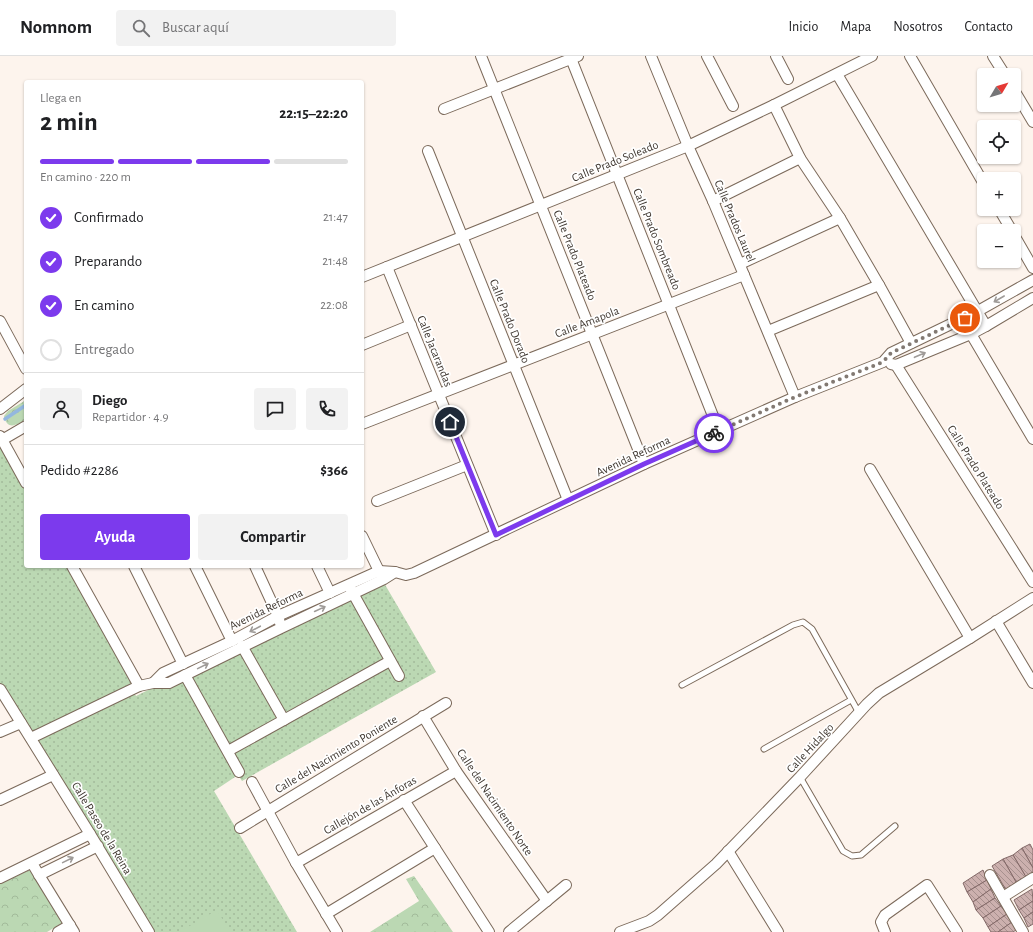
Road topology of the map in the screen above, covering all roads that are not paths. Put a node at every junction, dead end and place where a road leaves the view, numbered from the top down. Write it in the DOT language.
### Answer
graph roads {
  1 [pos="481,56"];
  2 [pos="651,56"];
  3 [pos="707,56"];
  4 [pos="776,56"];
  5 [pos="872,56"];
  6 [pos="910,56"];
  7 [pos="993,56"];
  8 [pos="573,57"];
  9 [pos="1001,68"];
  10 [pos="837,74"];
  11 [pos="788,79"];
  12 [pos="494,89"];
  13 [pos="1021,102"];
  14 [pos="774,105"];
  15 [pos="733,106"];
  16 [pos="444,109"];
  17 [pos="1033,122"];
  18 [pos="688,146"];
  19 [pos="428,151"];
  20 [pos="800,158"];
  21 [pos="977,172"];
  22 [pos="617,174"];
  23 [pos="713,201"];
  24 [pos="541,205"];
  25 [pos="840,218"];
  26 [pos="462,236"];
  27 [pos="1021,247"];
  28 [pos="740,264"];
  29 [pos="387,267"];
  30 [pos="1033,268"];
  31 [pos="744,275"];
  32 [pos="364,276"];
  33 [pos="1033,280"];
  34 [pos="879,285"];
  35 [pos="1033,298"];
  36 [pos="669,304"];
  37 [pos="978,311"];
  38 [pos="0,321"];
  39 [pos="411,324"];
  40 [pos="986,326"];
  41 [pos="768,331"];
  42 [pos="592,334"];
  43 [pos="971,334"];
  44 [pos="911,343"];
  45 [pos="364,344"];
  46 [pos="883,362"];
  47 [pos="24,365"];
  48 [pos="513,365"];
  49 [pos="896,365"];
  50 [pos="24,391"];
  51 [pos="439,394"];
  52 [pos="795,397"];
  53 [pos="0,409"];
  54 [pos="364,423"];
  55 [pos="24,427"];
  56 [pos="719,431"];
  57 [pos="1,438"];
  58 [pos="1033,439"];
  59 [pos="644,464"];
  60 [pos="467,465"];
  61 [pos="870,469"];
  62 [pos="24,478"];
  63 [pos="568,500"];
  64 [pos="377,501"];
  65 [pos="496,535"];
  66 [pos="364,540"];
  67 [pos="73,568"];
  68 [pos="135,568"];
  69 [pos="196,568"];
  70 [pos="256,568"];
  71 [pos="318,568"];
  72 [pos="382,575"];
  73 [pos="1033,582"];
  74 [pos="348,584"];
  75 [pos="330,593"];
  76 [pos="353,594"];
  77 [pos="1033,598"];
  78 [pos="278,616"];
  79 [pos="996,621"];
  80 [pos="281,628"];
  81 [pos="970,638"];
  82 [pos="232,641"];
  83 [pos="242,646"];
  84 [pos="390,661"];
  85 [pos="183,664"];
  86 [pos="185,675"];
  87 [pos="399,676"];
  88 [pos="153,682"];
  89 [pos="1033,683"];
  90 [pos="682,685"];
  91 [pos="139,686"];
  92 [pos="0,689"];
  93 [pos="851,700"];
  94 [pos="446,702"];
  95 [pos="859,713"];
  96 [pos="423,716"];
  97 [pos="284,720"];
  98 [pos="21,722"];
  99 [pos="0,732"];
  100 [pos="31,738"];
  101 [pos="764,749"];
  102 [pos="228,751"];
  103 [pos="456,771"];
  104 [pos="239,772"];
  105 [pos="54,774"];
  106 [pos="800,777"];
  107 [pos="252,782"];
  108 [pos="0,800"];
  109 [pos="404,800"];
  110 [pos="268,811"];
  111 [pos="895,826"];
  112 [pos="240,828"];
  113 [pos="90,834"];
  114 [pos="98,846"];
  115 [pos="435,848"];
  116 [pos="728,850"];
  117 [pos="32,863"];
  118 [pos="296,863"];
  119 [pos="990,874"];
  120 [pos="39,875"];
  121 [pos="0,878"];
  122 [pos="1033,878"];
  123 [pos="566,885"];
  124 [pos="1003,897"];
  125 [pos="547,901"];
  126 [pos="326,914"];
  127 [pos="72,928"];
  128 [pos="58,932"];
  129 [pos="149,932"];
  130 [pos="337,932"];
  131 [pos="488,932"];
  132 [pos="509,932"];
  133 [pos="620,932"];
  134 [pos="778,932"];
  135 [pos="885,932"];
  136 [pos="957,932"];
  137 [pos="1023,932"];
  1 -- 12 [label="street, Calle Prado Plateado"];
  2 -- 18 [label="street, Calle Prados Laurel"];
  3 -- 15 [label="street"];
  4 -- 11 [label="street"];
  5 -- 10 [label="street, Calle Prado Soleado"];
  6 -- 21 [label="street"];
  7 -- 9 [label="street"];
  8 -- 12 [label="street"];
  8 -- 22 [label="street, Calle Prado Sombreado"];
  10 -- 14 [label="street, Calle Prado Soleado"];
  10 -- 37 [label="street"];
  12 -- 16 [label="street"];
  12 -- 24 [label="street, Calle Prado Plateado"];
  13 -- 17 [label="street"];
  14 -- 18 [label="street, Calle Prado Soleado"];
  14 -- 20 [label="street"];
  18 -- 22 [label="street, Calle Prado Soleado"];
  18 -- 23 [label="street, Calle Prados Laurel"];
  19 -- 26 [label="street, Calle Prado Dorado"];
  20 -- 23 [label="street"];
  20 -- 25 [label="street"];
  22 -- 24 [label="street, Calle Prado Soleado"];
  22 -- 36 [label="street, Calle Prado Sombreado"];
  23 -- 28 [label="street, Calle Prados Laurel"];
  24 -- 26 [label="street, Calle Prado Soleado"];
  24 -- 42 [label="street, Calle Prado Plateado"];
  25 -- 28 [label="street"];
  25 -- 34 [label="street"];
  26 -- 29 [label="street, Calle Prado Soleado"];
  26 -- 48 [label="street, Calle Prado Dorado"];
  27 -- 30 [label="street"];
  28 -- 31 [label="street, Calle Prados Laurel"];
  29 -- 32 [label="street, Calle Prado Soleado"];
  29 -- 39 [label="street, Calle Jacarandas"];
  31 -- 36 [label="street, Calle Amapola"];
  31 -- 41 [label="street, Calle Prados Laurel"];
  33 -- 37 [label="street, Avenida Reforma, one-way"];
  34 -- 41 [label="street"];
  34 -- 44 [label="street"];
  35 -- 40 [label="street"];
  36 -- 42 [label="street, Calle Amapola"];
  36 -- 56 [label="street, Calle Prado Sombreado"];
  37 -- 40 [label="street"];
  37 -- 44 [label="street, Avenida Reforma"];
  38 -- 47 [label="street"];
  39 -- 45 [label="street"];
  39 -- 51 [label="street, Calle Jacarandas"];
  40 -- 43 [label="street"];
  41 -- 52 [label="street, Calle Prados Laurel"];
  42 -- 48 [label="street, Calle Amapola"];
  42 -- 59 [label="street, Calle Prado Plateado"];
  49 -- 43 [label="street, one-way"];
  43 -- 58 [label="street"];
  44 -- 46 [label="street, Avenida Reforma"];
  46 -- 49 [label="street"];
  46 -- 52 [label="street, Avenida Reforma"];
  48 -- 51 [label="street, Calle Amapola"];
  48 -- 63 [label="street, Calle Prado Dorado"];
  49 -- 73 [label="street, Calle Prado Plateado"];
  50 -- 53 [label="street"];
  51 -- 54 [label="street, Calle Amapola"];
  51 -- 60 [label="street, Calle Jacarandas"];
  52 -- 56 [label="street, Avenida Reforma"];
  55 -- 57 [label="street"];
  56 -- 59 [label="street, Avenida Reforma"];
  57 -- 62 [label="street"];
  59 -- 63 [label="street, Avenida Reforma"];
  60 -- 64 [label="street"];
  60 -- 65 [label="street, Calle Jacarandas"];
  61 -- 81 [label="street"];
  63 -- 65 [label="street, Avenida Reforma"];
  65 -- 72 [label="street, Avenida Reforma"];
  66 -- 72 [label="street"];
  67 -- 91 [label="street"];
  68 -- 85 [label="street"];
  69 -- 82 [label="street"];
  70 -- 78 [label="street"];
  71 -- 75 [label="street"];
  72 -- 74 [label="street, Avenida Reforma"];
  72 -- 76 [label="street, Avenida Reforma"];
  74 -- 75 [label="street, Avenida Reforma"];
  74 -- 76 [label="street"];
  75 -- 78 [label="street, Avenida Reforma"];
  80 -- 76 [label="street, Avenida Reforma, one-way"];
  76 -- 84 [label="street"];
  77 -- 79 [label="street, Calle Hidalgo"];
  78 -- 80 [label="street"];
  78 -- 82 [label="street, Avenida Reforma, one-way"];
  79 -- 81 [label="street, Calle Hidalgo"];
  79 -- 89 [label="street"];
  80 -- 83 [label="street, Avenida Reforma"];
  81 -- 95 [label="street, Calle Hidalgo"];
  82 -- 85 [label="street, Avenida Reforma"];
  86 -- 83 [label="street, Avenida Reforma, one-way"];
  83 -- 97 [label="street"];
  84 -- 87 [label="street"];
  84 -- 97 [label="street"];
  85 -- 88 [label="street, Avenida Reforma"];
  86 -- 88 [label="street, Avenida Reforma"];
  86 -- 102 [label="street"];
  88 -- 91 [label="street, Avenida Reforma"];
  90 -- 93 [label="lane"];
  91 -- 100 [label="street, Avenida Reforma"];
  92 -- 98 [label="street, Calle Paseo de la Reina"];
  93 -- 95 [label="lane"];
  93 -- 101 [label="lane"];
  94 -- 96 [label="street, Calle del Nacimiento Poniente"];
  95 -- 106 [label="street, Calle Hidalgo"];
  96 -- 103 [label="street, Calle del Nacimiento Norte"];
  96 -- 110 [label="street, Calle del Nacimiento Poniente"];
  97 -- 102 [label="street"];
  98 -- 99 [label="street"];
  98 -- 100 [label="street, Calle Paseo de la Reina"];
  100 -- 105 [label="street, Calle Paseo de la Reina"];
  102 -- 104 [label="street"];
  103 -- 109 [label="street, Callejón de las Ánforas"];
  103 -- 125 [label="street, Calle del Nacimiento Norte"];
  105 -- 108 [label="street"];
  105 -- 113 [label="street, Calle Paseo de la Reina"];
  106 -- 111 [label="lane"];
  106 -- 116 [label="street, Calle Hidalgo"];
  107 -- 110 [label="street"];
  109 -- 115 [label="street"];
  109 -- 118 [label="street, Callejón de las Ánforas"];
  110 -- 112 [label="street, Calle del Nacimiento Poniente"];
  110 -- 118 [label="street"];
  113 -- 114 [label="street, Calle Paseo de la Reina"];
  113 -- 117 [label="street"];
  120 -- 114 [label="street, one-way"];
  114 -- 129 [label="street, Calle Paseo de la Reina"];
  115 -- 126 [label="street"];
  115 -- 131 [label="street"];
  116 -- 133 [label="street, Calle Hidalgo"];
  116 -- 134 [label="street"];
  117 -- 120 [label="street"];
  117 -- 121 [label="street"];
  118 -- 126 [label="street"];
  119 -- 124 [label="street"];
  120 -- 127 [label="street"];
  122 -- 124 [label="street"];
  123 -- 125 [label="street"];
  124 -- 137 [label="street"];
  125 -- 132 [label="street"];
  126 -- 130 [label="street"];
  127 -- 128 [label="street"];
  135 -- 136 [label="street"];
}
